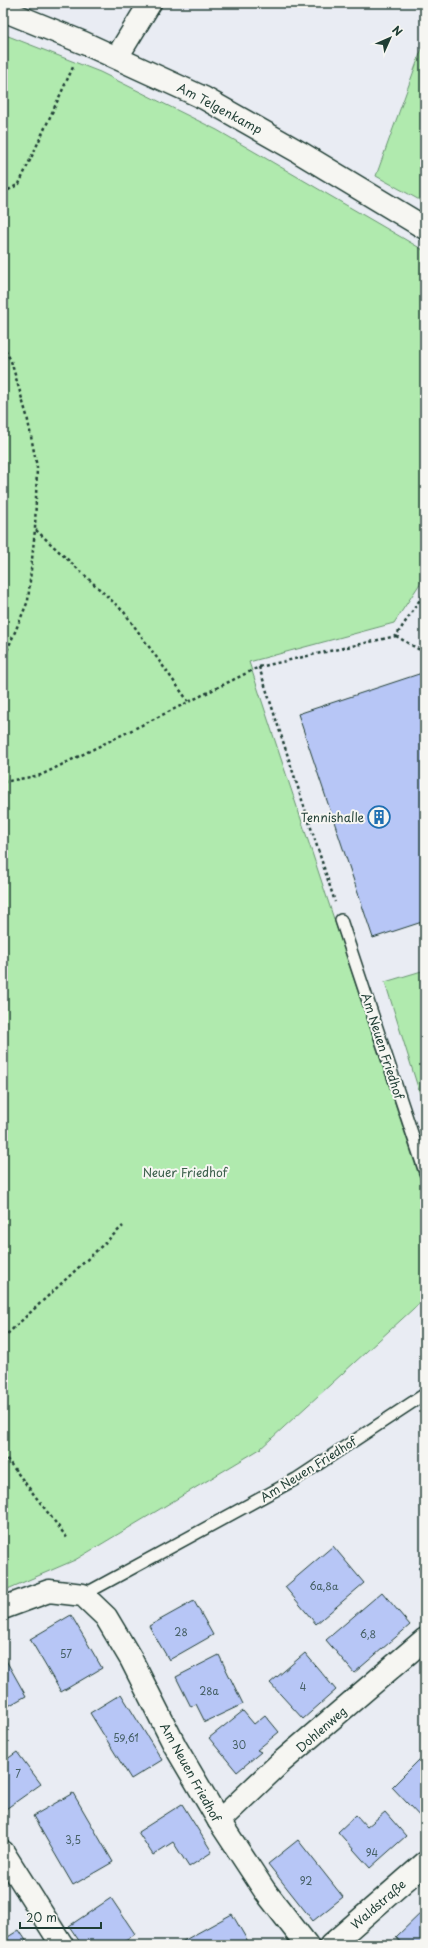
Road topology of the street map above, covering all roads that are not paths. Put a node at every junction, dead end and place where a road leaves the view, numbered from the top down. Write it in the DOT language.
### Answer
graph roads {
  1 [pos="150,3"];
  2 [pos="3,10"];
  3 [pos="117,57"];
  4 [pos="425,228"];
  5 [pos="341,920"];
  6 [pos="425,1172"];
  7 [pos="425,1394"];
  8 [pos="83,1595"];
  9 [pos="3,1608"];
  10 [pos="425,1639"];
  11 [pos="218,1821"];
  12 [pos="3,1852"];
  13 [pos="425,1863"];
  14 [pos="62,1945"];
  15 [pos="307,1945"];
  16 [pos="331,1945"];
  1 -- 3 [label="street"];
  2 -- 3 [label="street, Am Telgenkamp"];
  3 -- 4 [label="street, Am Telgenkamp"];
  5 -- 6 [label="lane, Am Neuen Friedhof"];
  7 -- 8 [label="lane, Am Neuen Friedhof"];
  8 -- 9 [label="street"];
  8 -- 11 [label="street, Am Neuen Friedhof"];
  10 -- 11 [label="street, Dohlenweg"];
  11 -- 15 [label="street, Am Neuen Friedhof"];
  12 -- 14 [label="street"];
  13 -- 16 [label="street, Waldstraße"];
}
